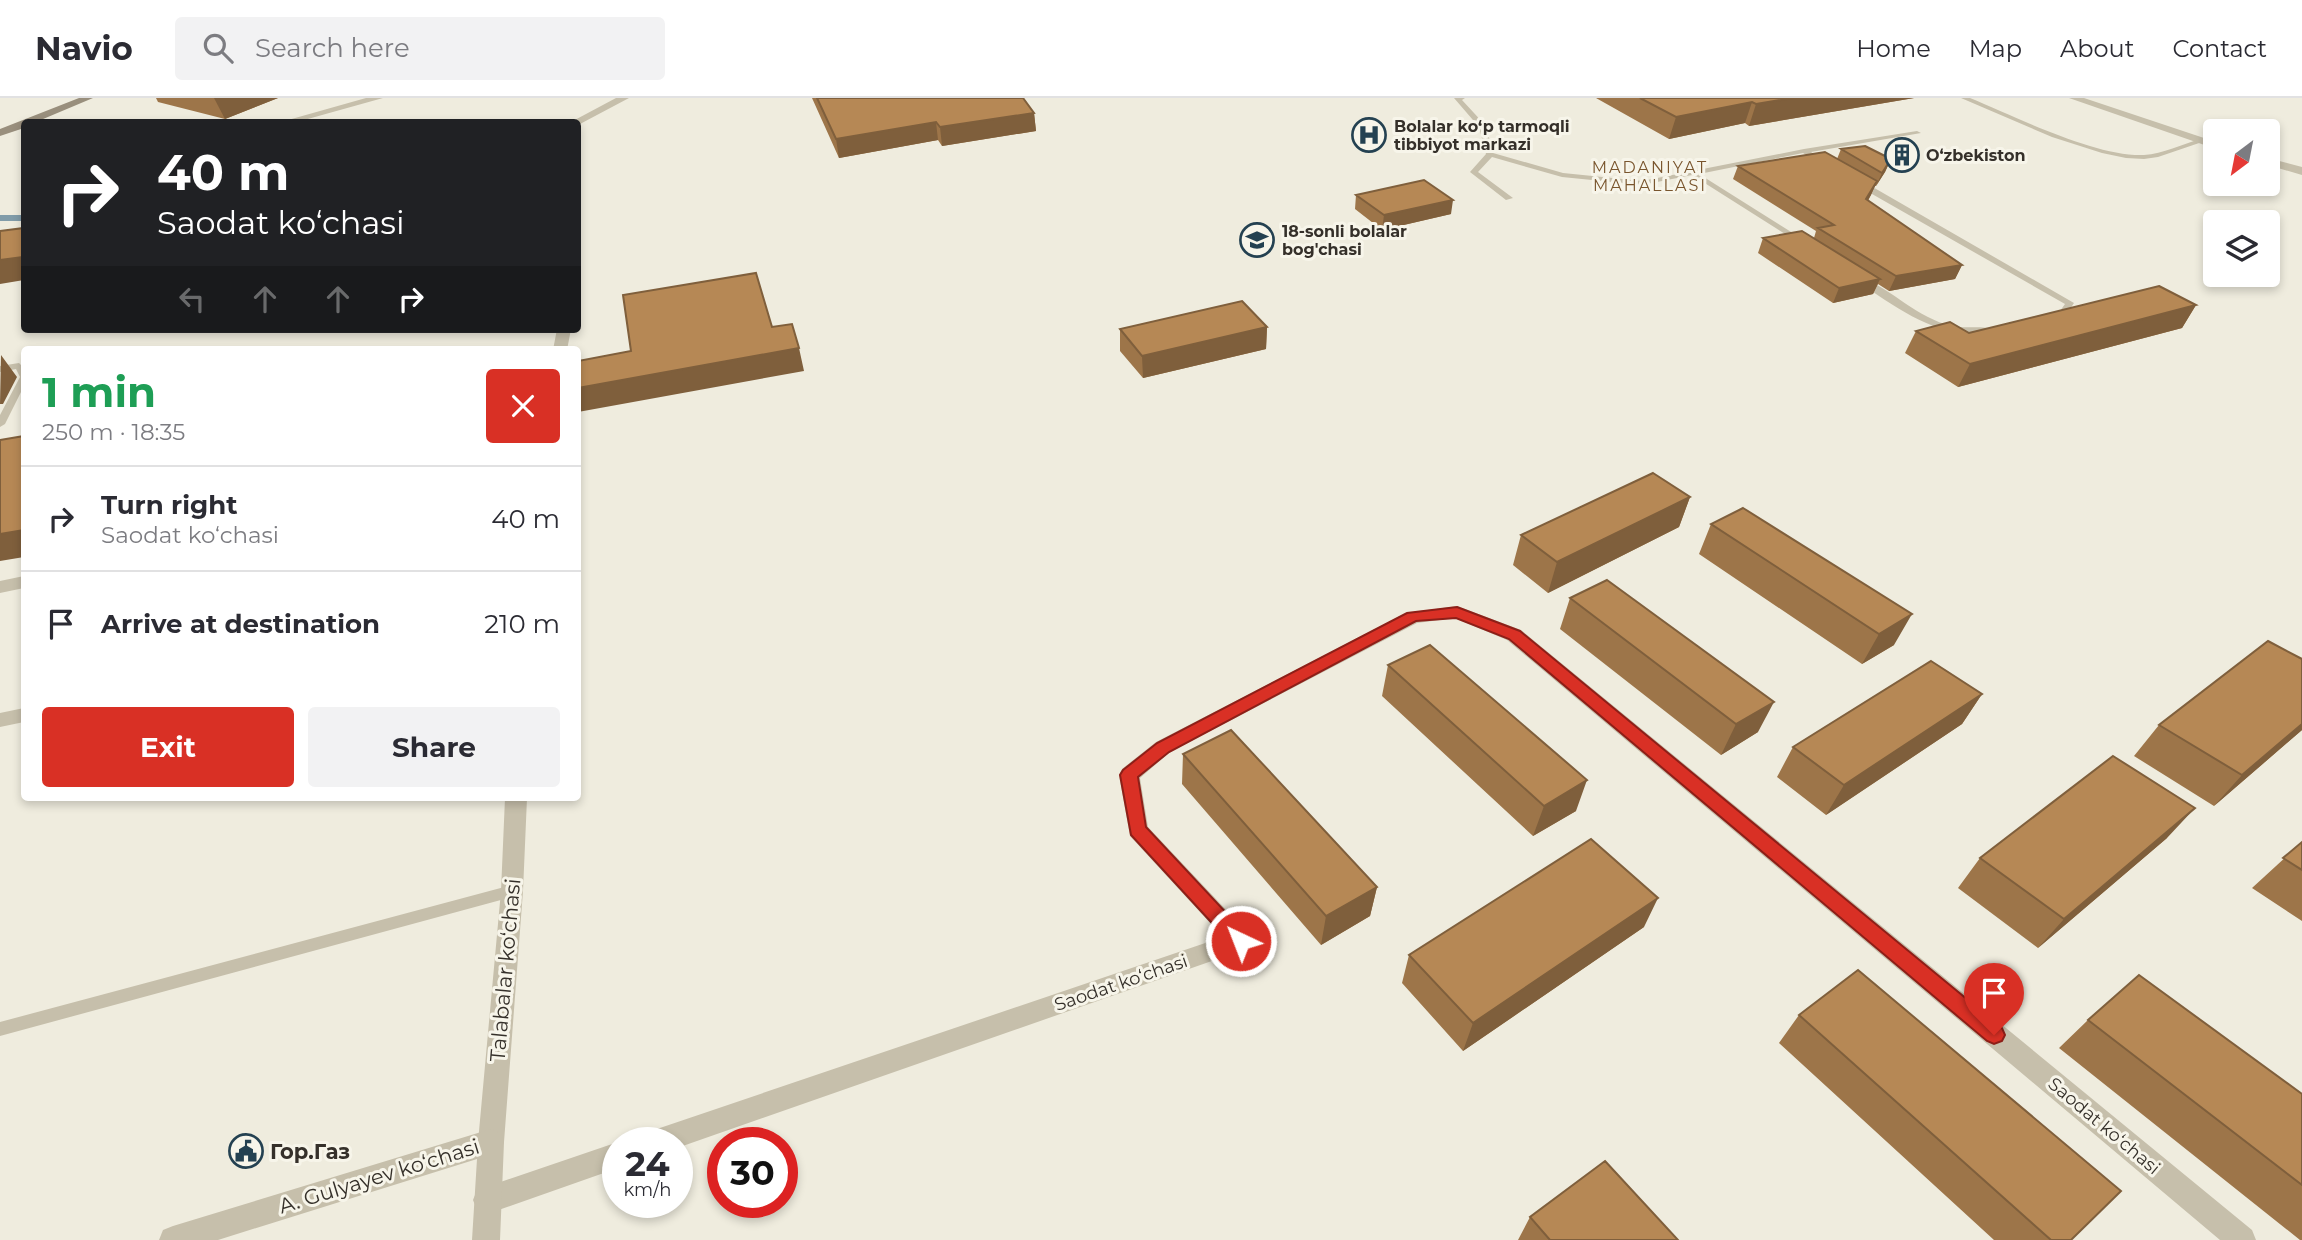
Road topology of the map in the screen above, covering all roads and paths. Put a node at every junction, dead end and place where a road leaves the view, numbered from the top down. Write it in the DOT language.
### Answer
graph roads {
  1 [pos="88,98"];
  2 [pos="378,98"];
  3 [pos="624,98"];
  4 [pos="1462,98"];
  5 [pos="1964,98"];
  6 [pos="2074,98"];
  7 [pos="36,119"];
  8 [pos="298,119"];
  9 [pos="581,120"];
  10 [pos="21,125"];
  11 [pos="0,133"];
  12 [pos="1917,133"];
  13 [pos="2201,141"];
  14 [pos="1804,152"];
  15 [pos="1490,154"];
  16 [pos="1828,165"];
  17 [pos="2280,165"];
  18 [pos="2302,172"];
  19 [pos="1695,175"];
  20 [pos="1852,179"];
  21 [pos="1509,198"];
  22 [pos="1813,250"];
  23 [pos="1849,272"];
  24 [pos="2038,319"];
  25 [pos="2000,328"];
  26 [pos="0,369"];
  27 [pos="21,370"];
  28 [pos="21,383"];
  29 [pos="0,424"];
  30 [pos="21,583"];
  31 [pos="0,587"];
  32 [pos="21,716"];
  33 [pos="0,720"];
  34 [pos="516,801"];
  35 [pos="512,891"];
  36 [pos="0,1029"];
  37 [pos="693,1130"];
  38 [pos="491,1142"];
  39 [pos="602,1160"];
  40 [pos="487,1200"];
  41 [pos="173,1240"];
  42 [pos="486,1240"];
  43 [pos="2242,1240"];
  1 -- 7 [label="main road"];
  2 -- 8 [label="street"];
  3 -- 9 [label="street"];
  4 -- 15 [label="lane"];
  5 -- 13 [label="lane"];
  6 -- 13 [label="street"];
  10 -- 11 [label="main road"];
  12 -- 14 [label="lane"];
  14 -- 16 [label="lane"];
  14 -- 19 [label="lane"];
  15 -- 19 [label="lane"];
  15 -- 21 [label="lane"];
  17 -- 18 [label="street"];
  19 -- 22 [label="lane"];
  20 -- 24 [label="lane"];
  23 -- 25 [label="lane"];
  26 -- 27 [label="lane"];
  28 -- 29 [label="lane"];
  30 -- 31 [label="street"];
  32 -- 33 [label="street"];
  34 -- 35 [label="street, Talabalar ko‘chasi"];
  35 -- 36 [label="lane"];
  35 -- 38 [label="street, Talabalar ko‘chasi"];
  37 -- 43 [label="street, Saodat ko‘chasi"];
  38 -- 40 [label="street, A. Gulyayev ko‘chasi"];
  38 -- 41 [label="street, A. Gulyayev ko‘chasi"];
  39 -- 40 [label="street"];
  40 -- 42 [label="street, A. Gulyayev ko‘chasi"];
}
